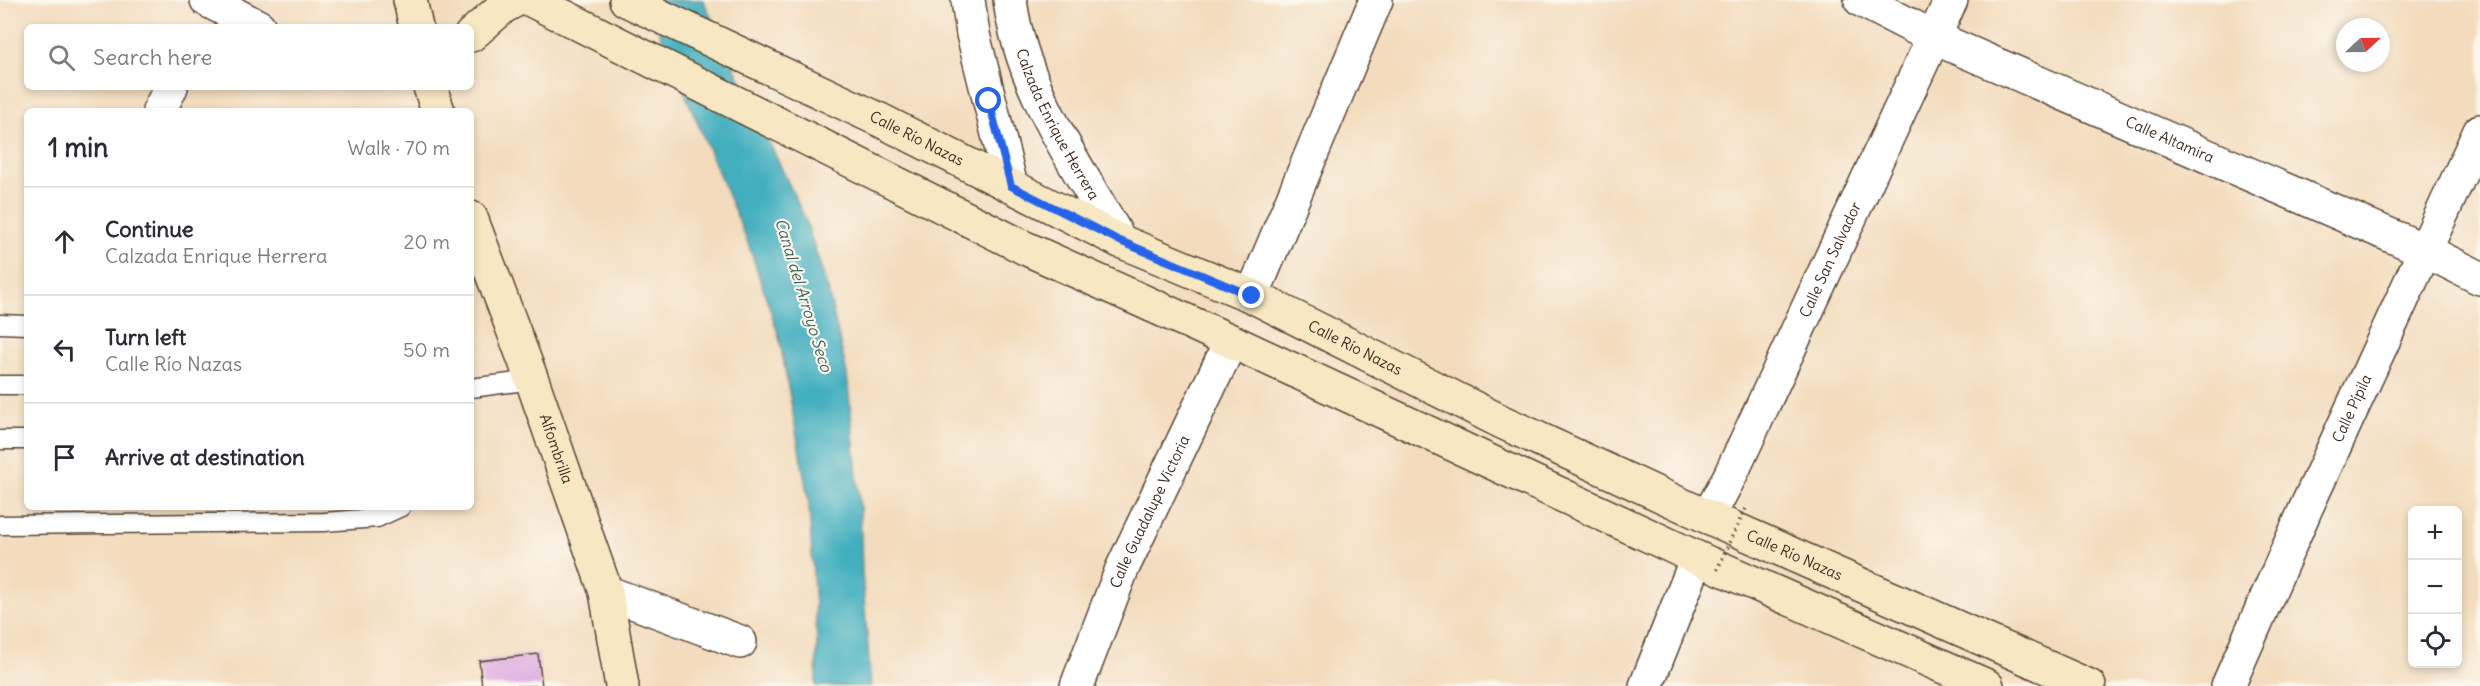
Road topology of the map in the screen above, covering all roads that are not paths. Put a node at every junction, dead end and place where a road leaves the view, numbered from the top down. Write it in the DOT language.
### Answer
graph roads {
  1 [pos="410,0"];
  2 [pos="516,0"];
  3 [pos="626,0"];
  4 [pos="968,0"];
  5 [pos="1010,0"];
  6 [pos="1376,0"];
  7 [pos="1861,0"];
  8 [pos="1951,0"];
  9 [pos="545,7"];
  10 [pos="207,10"];
  11 [pos="250,24"];
  12 [pos="415,24"];
  13 [pos="474,32"];
  14 [pos="1935,38"];
  15 [pos="170,90"];
  16 [pos="431,90"];
  17 [pos="160,108"];
  18 [pos="437,108"];
  19 [pos="2480,131"];
  20 [pos="1011,186"];
  21 [pos="474,226"];
  22 [pos="1120,241"];
  23 [pos="2424,250"];
  24 [pos="2480,278"];
  25 [pos="1252,296"];
  26 [pos="0,324"];
  27 [pos="24,325"];
  28 [pos="1231,341"];
  29 [pos="532,380"];
  30 [pos="0,385"];
  31 [pos="24,385"];
  32 [pos="474,388"];
  33 [pos="0,440"];
  34 [pos="24,441"];
  35 [pos="394,510"];
  36 [pos="1708,517"];
  37 [pos="0,525"];
  38 [pos="1707,564"];
  39 [pos="606,592"];
  40 [pos="740,642"];
  41 [pos="622,686"];
  42 [pos="1077,686"];
  43 [pos="1646,686"];
  44 [pos="1987,686"];
  45 [pos="2089,686"];
  46 [pos="2228,686"];
  1 -- 12 [label="street"];
  2 -- 13 [label="street"];
  3 -- 20 [label="street, Calle Río Nazas"];
  4 -- 20 [label="street"];
  5 -- 22 [label="street, Calzada Enrique Herrera"];
  6 -- 25 [label="street"];
  7 -- 14 [label="street, Calle Altamira"];
  8 -- 14 [label="street, Calle San Salvador"];
  9 -- 28 [label="street"];
  10 -- 11 [label="street"];
  14 -- 23 [label="street, Calle Altamira"];
  14 -- 36 [label="street, Calle San Salvador"];
  15 -- 17 [label="street"];
  16 -- 18 [label="street"];
  19 -- 23 [label="street, Calle Pípila"];
  20 -- 22 [label="street, Calle Río Nazas"];
  21 -- 29 [label="street, Alfombrilla"];
  22 -- 25 [label="street, Calle Río Nazas"];
  23 -- 24 [label="street, Calle Altamira"];
  23 -- 46 [label="street, Calle Pípila"];
  25 -- 36 [label="street, Calle Río Nazas"];
  26 -- 27 [label="lane"];
  28 -- 38 [label="street"];
  28 -- 42 [label="street, Calle Guadalupe Victoria"];
  29 -- 32 [label="lane"];
  29 -- 39 [label="street, Alfombrilla"];
  30 -- 31 [label="lane"];
  33 -- 34 [label="lane"];
  35 -- 37 [label="lane"];
  36 -- 45 [label="street, Calle Río Nazas"];
  38 -- 43 [label="street"];
  38 -- 44 [label="street"];
  39 -- 40 [label="street"];
  39 -- 41 [label="street, Alfombrilla"];
}
